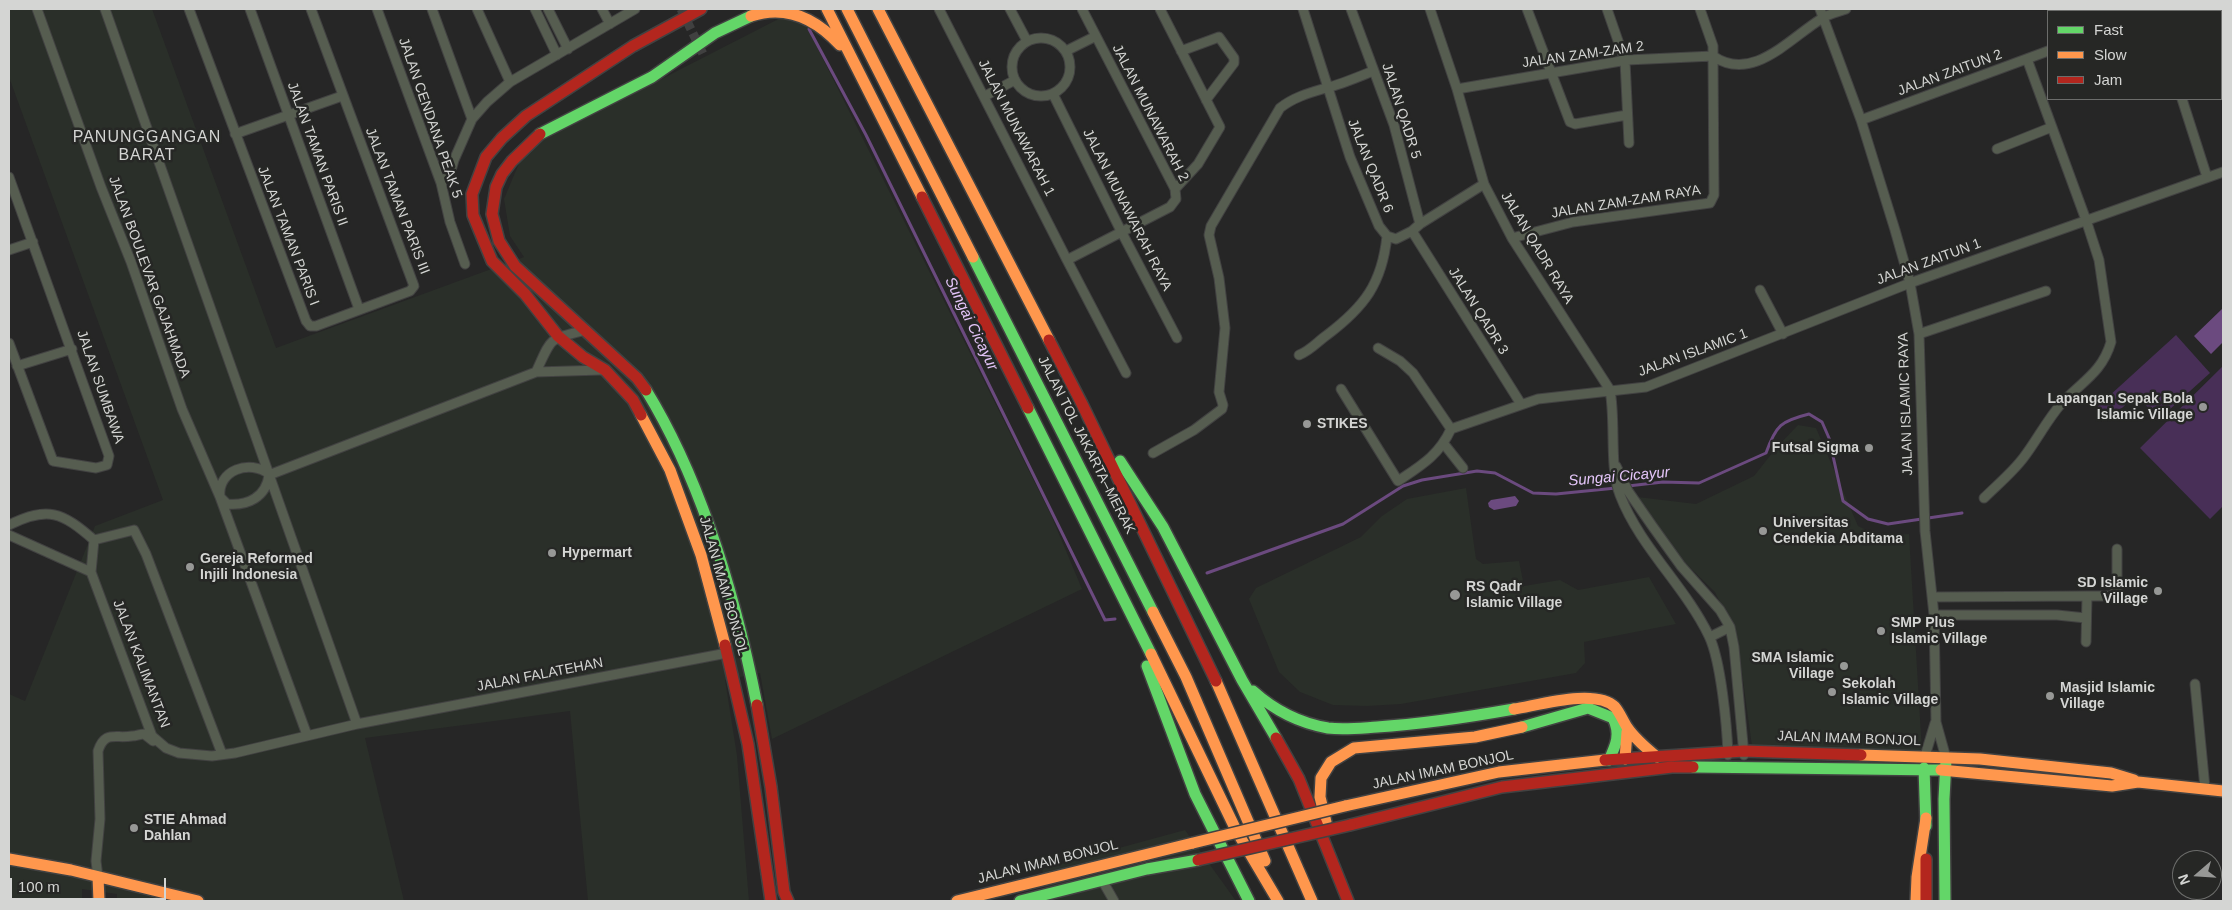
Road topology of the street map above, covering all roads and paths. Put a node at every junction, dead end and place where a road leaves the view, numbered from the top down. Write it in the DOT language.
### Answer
graph roads {
  1 [pos="37,9"];
  2 [pos="105,9"];
  3 [pos="188,9"];
  4 [pos="250,9"];
  5 [pos="311,9"];
  6 [pos="377,9"];
  7 [pos="432,9"];
  8 [pos="477,9"];
  9 [pos="535,9"];
  10 [pos="548,9"];
  11 [pos="602,9"];
  12 [pos="635,9"];
  13 [pos="701,9"];
  14 [pos="827,9"];
  15 [pos="847,9"];
  16 [pos="878,9"];
  17 [pos="939,9"];
  18 [pos="1010,9"];
  19 [pos="1082,9"];
  20 [pos="1160,9"];
  21 [pos="1303,9"];
  22 [pos="1351,9"];
  23 [pos="1430,9"];
  24 [pos="1527,9"];
  25 [pos="1607,9"];
  26 [pos="1700,9"];
  27 [pos="1846,9"];
  28 [pos="1821,13"];
  29 [pos="610,24"];
  30 [pos="1096,36"];
  31 [pos="1027,41"];
  32 [pos="568,49"];
  33 [pos="1181,51"];
  34 [pos="1066,52"];
  35 [pos="2047,52"];
  36 [pos="557,55"];
  37 [pos="1713,56"];
  38 [pos="2027,59"];
  39 [pos="1625,61"];
  40 [pos="857,67"];
  41 [pos="1373,71"];
  42 [pos="1551,73"];
  43 [pos="1015,80"];
  44 [pos="510,82"];
  45 [pos="1457,89"];
  46 [pos="1327,92"];
  47 [pos="1053,94"];
  48 [pos="342,96"];
  49 [pos="985,96"];
  50 [pos="1206,100"];
  51 [pos="2182,100"];
  52 [pos="1627,115"];
  53 [pos="288,116"];
  54 [pos="472,119"];
  55 [pos="1861,120"];
  56 [pos="2052,128"];
  57 [pos="235,134"];
  58 [pos="1629,143"];
  59 [pos="1997,149"];
  60 [pos="2223,172"];
  61 [pos="9,177"];
  62 [pos="2207,177"];
  63 [pos="441,183"];
  64 [pos="1484,184"];
  65 [pos="1175,190"];
  66 [pos="2086,220"];
  67 [pos="1420,224"];
  68 [pos="1121,232"];
  69 [pos="1412,232"];
  70 [pos="1392,238"];
  71 [pos="1512,238"];
  72 [pos="33,242"];
  73 [pos="9,250"];
  74 [pos="1067,260"];
  75 [pos="465,264"];
  76 [pos="1910,282"];
  77 [pos="1760,290"];
  78 [pos="2046,291"];
  79 [pos="358,309"];
  80 [pos="586,330"];
  81 [pos="1783,334"];
  82 [pos="1919,334"];
  83 [pos="558,336"];
  84 [pos="1177,338"];
  85 [pos="9,343"];
  86 [pos="1378,348"];
  87 [pos="72,349"];
  88 [pos="1299,355"];
  89 [pos="17,366"];
  90 [pos="604,370"];
  91 [pos="536,372"];
  92 [pos="1126,373"];
  93 [pos="1341,389"];
  94 [pos="1610,390"];
  95 [pos="1082,404"];
  96 [pos="1521,404"];
  97 [pos="1451,428"];
  98 [pos="1444,444"];
  99 [pos="1153,453"];
  100 [pos="1463,468"];
  101 [pos="269,474"];
  102 [pos="1624,492"];
  103 [pos="220,497"];
  104 [pos="1984,498"];
  105 [pos="9,525"];
  106 [pos="11,536"];
  107 [pos="94,540"];
  108 [pos="716,548"];
  109 [pos="2117,549"];
  110 [pos="1102,554"];
  111 [pos="701,555"];
  112 [pos="91,572"];
  113 [pos="2088,596"];
  114 [pos="1932,597"];
  115 [pos="1934,615"];
  116 [pos="2086,618"];
  117 [pos="1730,627"];
  118 [pos="1710,637"];
  119 [pos="2086,642"];
  120 [pos="727,653"];
  121 [pos="1242,680"];
  122 [pos="2195,684"];
  123 [pos="1936,722"];
  124 [pos="357,724"];
  125 [pos="1627,727"];
  126 [pos="306,733"];
  127 [pos="1744,751"];
  128 [pos="1728,752"];
  129 [pos="221,753"];
  130 [pos="1657,756"];
  131 [pos="1925,756"];
  132 [pos="1946,758"];
  133 [pos="1624,759"];
  134 [pos="1609,760"];
  135 [pos="2045,766"];
  136 [pos="1745,767"];
  137 [pos="1729,768"];
  138 [pos="1924,768"];
  139 [pos="1946,771"];
  140 [pos="2045,779"];
  141 [pos="2138,782"];
  142 [pos="2205,788"];
  143 [pos="2223,790"];
  144 [pos="1926,818"];
  145 [pos="9,859"];
  146 [pos="98,877"];
  147 [pos="1102,880"];
  148 [pos="1006,888"];
  149 [pos="99,901"];
  150 [pos="198,901"];
  151 [pos="771,901"];
  152 [pos="788,901"];
  153 [pos="957,901"];
  154 [pos="1011,901"];
  155 [pos="1020,901"];
  156 [pos="1114,901"];
  157 [pos="1249,901"];
  158 [pos="1278,901"];
  159 [pos="1283,901"];
  160 [pos="1312,901"];
  161 [pos="1348,901"];
  162 [pos="1356,901"];
  163 [pos="1916,901"];
  164 [pos="1926,901"];
  165 [pos="1946,901"];
  1 -- 103 [label="street, JALAN BOULEVAR GAJAHMADA"];
  2 -- 101 [label="street"];
  3 -- 57 [label="street, JALAN TAMAN PARIS I"];
  4 -- 53 [label="street, JALAN TAMAN PARIS II"];
  5 -- 48 [label="street, JALAN TAMAN PARIS III"];
  6 -- 63 [label="street, JALAN CENDANA PEAK 5"];
  7 -- 54 [label="street"];
  8 -- 44 [label="street"];
  9 -- 36 [label="street"];
  10 -- 32 [label="street"];
  11 -- 29 [label="street"];
  12 -- 29 [label="street"];
  13 -- 83 [label="main road, JALAN IMAM BONJOL"];
  14 -- 40 [label="main road"];
  15 -- 159 [label="main road, JALAN TOL JAKARTA–MERAK"];
  16 -- 95 [label="main road, JALAN TOL JAKARTA–MERAK"];
  17 -- 49 [label="street, JALAN MUNAWARAH 1"];
  18 -- 31 [label="street"];
  19 -- 30 [label="street, JALAN MUNAWARAH 2"];
  20 -- 33 [label="street"];
  21 -- 46 [label="street, JALAN QADR 6"];
  22 -- 41 [label="street, JALAN QADR 5"];
  23 -- 45 [label="street, JALAN QADR RAYA"];
  24 -- 42 [label="street"];
  25 -- 39 [label="street"];
  26 -- 37 [label="street"];
  27 -- 28 [label="street"];
  28 -- 37 [label="street"];
  28 -- 55 [label="street, JALAN ISLAMIC RAYA"];
  29 -- 32 [label="street"];
  30 -- 34 [label="street"];
  30 -- 65 [label="street, JALAN MUNAWARAH 2"];
  31 -- 34 [label="street"];
  31 -- 43 [label="street"];
  32 -- 36 [label="street"];
  33 -- 50 [label="street"];
  33 -- 50 [label="street"];
  34 -- 47 [label="street"];
  35 -- 38 [label="street, JALAN ZAITUN 2"];
  36 -- 44 [label="street"];
  37 -- 39 [label="street, JALAN ZAM-ZAM 2"];
  37 -- 71 [label="street, JALAN ZAM-ZAM RAYA"];
  38 -- 55 [label="street, JALAN ZAITUN 2"];
  38 -- 56 [label="street"];
  39 -- 42 [label="street, JALAN ZAM-ZAM 2"];
  39 -- 52 [label="street"];
  40 -- 80 [label="main road, JALAN IMAM BONJOL"];
  40 -- 110 [label="main road"];
  41 -- 46 [label="street"];
  41 -- 67 [label="street, JALAN QADR 5"];
  42 -- 45 [label="street, JALAN ZAM-ZAM 2"];
  42 -- 52 [label="street"];
  43 -- 47 [label="street"];
  43 -- 49 [label="street"];
  44 -- 54 [label="street"];
  45 -- 64 [label="street, JALAN QADR RAYA"];
  46 -- 70 [label="street, JALAN QADR 6"];
  46 -- 99 [label="street"];
  47 -- 68 [label="street, JALAN MUNAWARAH RAYA"];
  48 -- 53 [label="street"];
  48 -- 79 [label="street, JALAN TAMAN PARIS III"];
  49 -- 74 [label="street, JALAN MUNAWARAH 1"];
  50 -- 65 [label="street"];
  51 -- 62 [label="street"];
  52 -- 58 [label="street"];
  53 -- 57 [label="street"];
  53 -- 79 [label="street, JALAN TAMAN PARIS II"];
  54 -- 63 [label="street"];
  55 -- 76 [label="street, JALAN ISLAMIC RAYA"];
  56 -- 59 [label="street"];
  56 -- 66 [label="street"];
  57 -- 79 [label="street, JALAN TAMAN PARIS I"];
  60 -- 62 [label="street, JALAN ZAITUN 1"];
  61 -- 72 [label="street, JALAN SUMBAWA"];
  62 -- 66 [label="street, JALAN ZAITUN 1"];
  63 -- 75 [label="street, JALAN CENDANA PEAK 5"];
  64 -- 67 [label="street"];
  64 -- 71 [label="street, JALAN QADR RAYA"];
  65 -- 68 [label="street, JALAN MUNAWARAH 2"];
  66 -- 76 [label="street, JALAN ZAITUN 1"];
  66 -- 104 [label="street"];
  67 -- 69 [label="street"];
  68 -- 74 [label="street"];
  68 -- 84 [label="street, JALAN MUNAWARAH RAYA"];
  69 -- 70 [label="street"];
  69 -- 96 [label="street, JALAN QADR 3"];
  70 -- 88 [label="street"];
  71 -- 94 [label="street, JALAN QADR RAYA"];
  72 -- 73 [label="street"];
  72 -- 87 [label="street, JALAN SUMBAWA"];
  74 -- 92 [label="street, JALAN MUNAWARAH 1"];
  76 -- 81 [label="street, JALAN ZAITUN 1"];
  76 -- 82 [label="street, JALAN ISLAMIC RAYA"];
  77 -- 81 [label="street"];
  78 -- 82 [label="street"];
  80 -- 83 [label="street"];
  80 -- 108 [label="main road, JALAN IMAM BONJOL"];
  81 -- 94 [label="street, JALAN ISLAMIC 1"];
  82 -- 114 [label="street, JALAN ISLAMIC RAYA"];
  83 -- 90 [label="main road, JALAN IMAM BONJOL"];
  83 -- 91 [label="street"];
  85 -- 89 [label="street, JALAN SUMBAWA"];
  86 -- 97 [label="street"];
  87 -- 89 [label="street"];
  87 -- 89 [label="street, JALAN SUMBAWA"];
  90 -- 91 [label="street"];
  90 -- 111 [label="main road, JALAN IMAM BONJOL"];
  91 -- 101 [label="street"];
  93 -- 98 [label="street"];
  94 -- 96 [label="street, JALAN ISLAMIC 1"];
  94 -- 102 [label="street, JALAN QADR RAYA"];
  95 -- 121 [label="main road"];
  95 -- 160 [label="main road, JALAN TOL JAKARTA–MERAK"];
  96 -- 97 [label="street, JALAN ISLAMIC 1"];
  97 -- 98 [label="street"];
  98 -- 100 [label="street"];
  101 -- 103 [label="street"];
  101 -- 103 [label="street"];
  101 -- 124 [label="street"];
  102 -- 117 [label="street, JALAN QADR RAYA"];
  102 -- 118 [label="street, JALAN QADR RAYA"];
  103 -- 126 [label="street, JALAN BOULEVAR GAJAHMADA"];
  105 -- 106 [label="street"];
  105 -- 107 [label="street"];
  106 -- 112 [label="street"];
  107 -- 112 [label="street"];
  107 -- 129 [label="street"];
  108 -- 111 [label="main road"];
  108 -- 152 [label="main road, JALAN IMAM BONJOL"];
  109 -- 113 [label="street"];
  110 -- 157 [label="main road"];
  110 -- 158 [label="main road"];
  111 -- 120 [label="main road, JALAN IMAM BONJOL"];
  112 -- 129 [label="street, JALAN KALIMANTAN"];
  113 -- 114 [label="street"];
  113 -- 116 [label="street"];
  114 -- 115 [label="street, JALAN ISLAMIC RAYA"];
  115 -- 116 [label="street"];
  115 -- 123 [label="street, JALAN ISLAMIC RAYA"];
  116 -- 119 [label="street"];
  117 -- 118 [label="street"];
  117 -- 127 [label="street, JALAN QADR RAYA"];
  118 -- 128 [label="street, JALAN QADR RAYA"];
  120 -- 124 [label="street, JALAN FALATEHAN"];
  120 -- 151 [label="main road, JALAN IMAM BONJOL"];
  121 -- 125 [label="main road"];
  121 -- 161 [label="main road"];
  122 -- 142 [label="street"];
  123 -- 131 [label="street, JALAN ISLAMIC RAYA"];
  123 -- 132 [label="street, JALAN ISLAMIC RAYA"];
  124 -- 126 [label="street"];
  125 -- 130 [label="main road"];
  125 -- 133 [label="main road"];
  126 -- 129 [label="street"];
  127 -- 128 [label="main road, JALAN IMAM BONJOL"];
  127 -- 131 [label="main road, JALAN IMAM BONJOL"];
  127 -- 136 [label="street, JALAN QADR RAYA"];
  128 -- 130 [label="main road, JALAN IMAM BONJOL"];
  128 -- 137 [label="street, JALAN QADR RAYA"];
  129 -- 146 [label="street"];
  130 -- 133 [label="main road, JALAN IMAM BONJOL"];
  131 -- 132 [label="main road, JALAN IMAM BONJOL"];
  132 -- 135 [label="main road, JALAN IMAM BONJOL"];
  132 -- 139 [label="main road"];
  133 -- 134 [label="main road, JALAN IMAM BONJOL"];
  134 -- 148 [label="main road, JALAN IMAM BONJOL, bridge"];
  134 -- 162 [label="main road"];
  135 -- 140 [label="main road"];
  135 -- 141 [label="main road, JALAN IMAM BONJOL"];
  136 -- 137 [label="main road, JALAN IMAM BONJOL"];
  136 -- 138 [label="main road, JALAN IMAM BONJOL"];
  137 -- 147 [label="main road, JALAN IMAM BONJOL, bridge"];
  138 -- 139 [label="main road, JALAN IMAM BONJOL"];
  138 -- 144 [label="main road"];
  139 -- 140 [label="main road, JALAN IMAM BONJOL"];
  139 -- 165 [label="main road"];
  140 -- 141 [label="main road, JALAN IMAM BONJOL"];
  141 -- 142 [label="main road"];
  142 -- 143 [label="main road"];
  144 -- 163 [label="main road"];
  144 -- 164 [label="main road"];
  145 -- 146 [label="main road"];
  146 -- 149 [label="main road"];
  146 -- 150 [label="main road"];
  147 -- 155 [label="main road, JALAN IMAM BONJOL"];
  147 -- 156 [label="street"];
  148 -- 153 [label="main road, JALAN IMAM BONJOL"];
  148 -- 154 [label="main road"];
}
